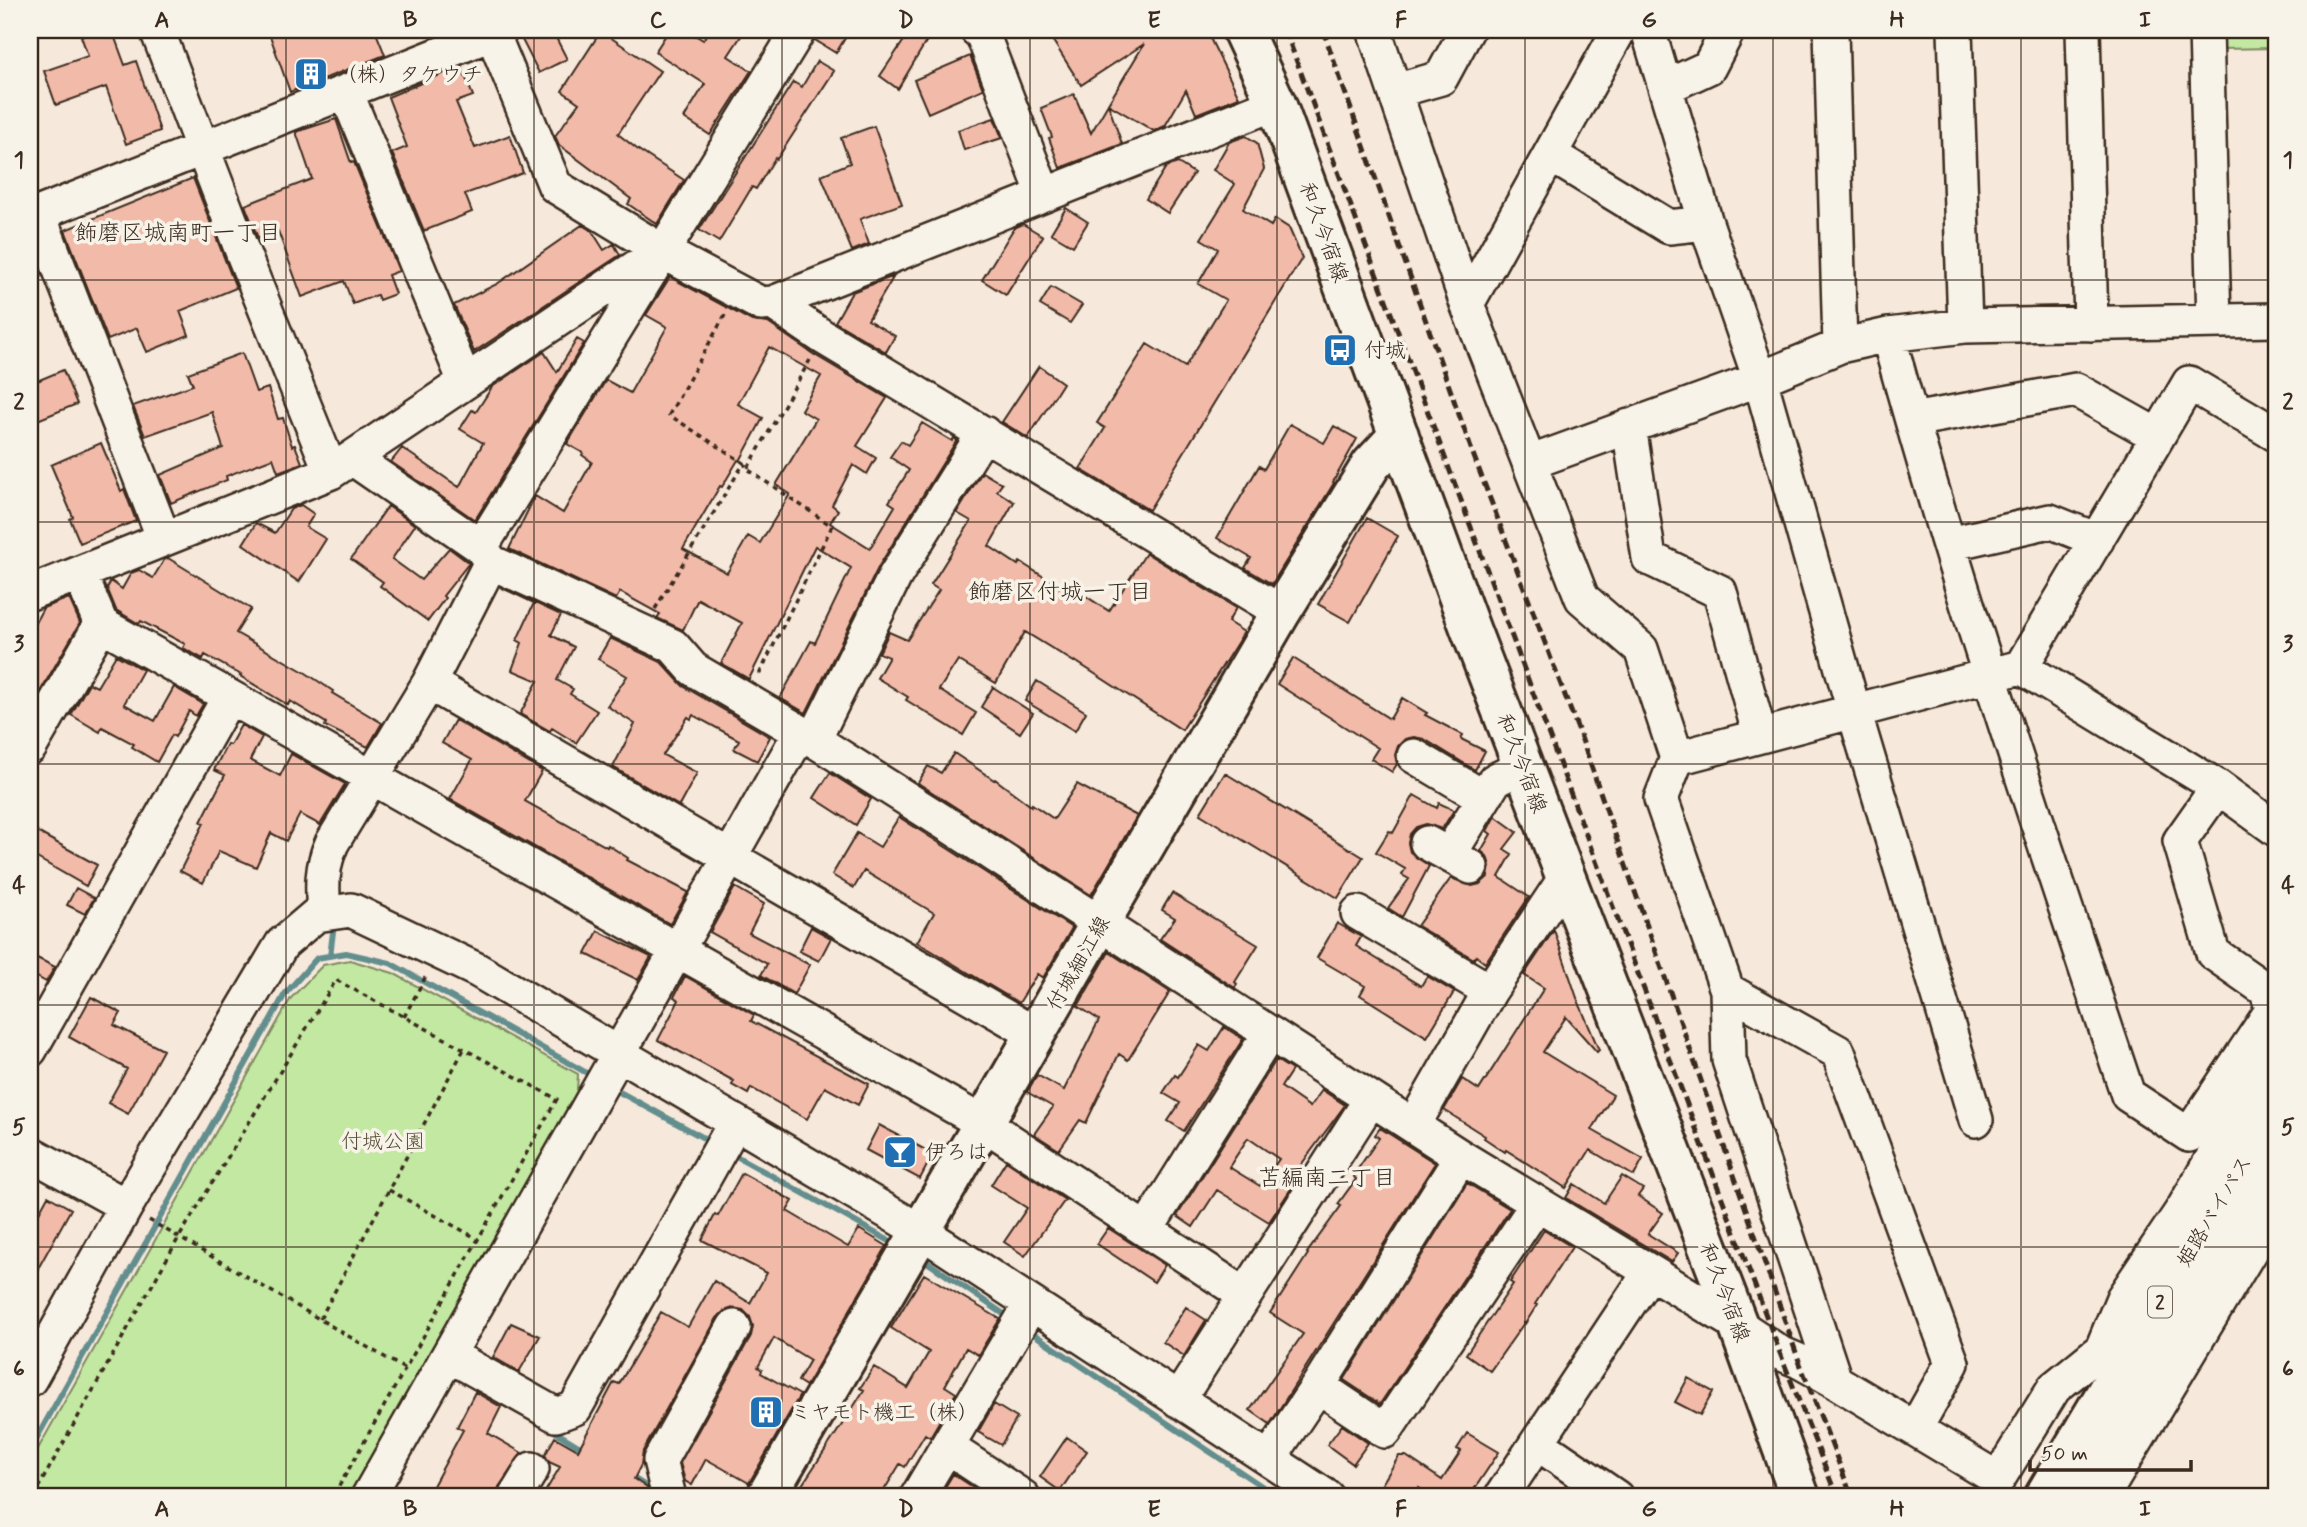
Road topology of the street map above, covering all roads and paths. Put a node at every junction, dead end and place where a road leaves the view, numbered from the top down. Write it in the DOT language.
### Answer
graph roads {
  1 [pos="157,30"];
  2 [pos="799,30"];
  3 [pos="1242,30"];
  4 [pos="1374,30"];
  5 [pos="1467,30"];
  6 [pos="1619,30"];
  7 [pos="1648,30"];
  8 [pos="1728,30"];
  9 [pos="1831,30"];
  10 [pos="1955,30"];
  11 [pos="2084,30"];
  12 [pos="2206,30"];
  13 [pos="495,31"];
  14 [pos="983,31"];
  15 [pos="1666,87"];
  16 [pos="1395,91"];
  17 [pos="346,92"];
  18 [pos="1276,103"];
  19 [pos="202,149"];
  20 [pos="1551,155"];
  21 [pos="1044,195"];
  22 [pos="34,215"];
  23 [pos="1706,223"];
  24 [pos="661,251"];
  25 [pos="738,291"];
  26 [pos="773,303"];
  27 [pos="1467,303"];
  28 [pos="2277,320"];
  29 [pos="2214,321"];
  30 [pos="2091,324"];
  31 [pos="1965,326"];
  32 [pos="1888,334"];
  33 [pos="823,337"];
  34 [pos="1840,346"];
  35 [pos="1760,379"];
  36 [pos="465,382"];
  37 [pos="1912,420"];
  38 [pos="1629,426"];
  39 [pos="984,433"];
  40 [pos="1399,435"];
  41 [pos="2277,435"];
  42 [pos="2158,436"];
  43 [pos="744,463"];
  44 [pos="1529,463"];
  45 [pos="341,465"];
  46 [pos="747,469"];
  47 [pos="164,540"];
  48 [pos="2097,540"];
  49 [pos="1949,544"];
  50 [pos="486,554"];
  51 [pos="80,573"];
  52 [pos="30,593"];
  53 [pos="1281,612"];
  54 [pos="101,624"];
  55 [pos="642,632"];
  56 [pos="2021,667"];
  57 [pos="1988,675"];
  58 [pos="429,683"];
  59 [pos="229,697"];
  60 [pos="746,701"];
  61 [pos="1854,711"];
  62 [pos="1760,736"];
  63 [pos="807,737"];
  64 [pos="30,747"];
  65 [pos="1413,757"];
  66 [pos="1677,758"];
  67 [pos="1524,766"];
  68 [pos="373,777"];
  69 [pos="2218,787"];
  70 [pos="1483,797"];
  71 [pos="2277,830"];
  72 [pos="1449,855"];
  73 [pos="730,858"];
  74 [pos="1566,877"];
  75 [pos="324,913"];
  76 [pos="1358,913"];
  77 [pos="1101,923"];
  78 [pos="678,950"];
  79 [pos="439,951"];
  80 [pos="1727,990"];
  81 [pos="1490,991"];
  82 [pos="404,1017"];
  83 [pos="1035,1034"];
  84 [pos="1269,1034"];
  85 [pos="2277,1047"];
  86 [pos="464,1049"];
  87 [pos="30,1050"];
  88 [pos="620,1056"];
  89 [pos="1371,1099"];
  90 [pos="2277,1106"];
  91 [pos="1976,1120"];
  92 [pos="734,1123"];
  93 [pos="983,1123"];
  94 [pos="1413,1126"];
  95 [pos="2210,1131"];
  96 [pos="30,1153"];
  97 [pos="1461,1157"];
  98 [pos="2277,1164"];
  99 [pos="389,1190"];
  100 [pos="1537,1204"];
  101 [pos="126,1206"];
  102 [pos="2277,1206"];
  103 [pos="1146,1230"];
  104 [pos="922,1232"];
  105 [pos="178,1238"];
  106 [pos="478,1239"];
  107 [pos="1650,1272"];
  108 [pos="1245,1295"];
  109 [pos="1031,1304"];
  110 [pos="319,1320"];
  111 [pos="1738,1325"];
  112 [pos="734,1327"];
  113 [pos="2102,1349"];
  114 [pos="449,1355"];
  115 [pos="404,1368"];
  116 [pos="30,1380"];
  117 [pos="1835,1381"];
  118 [pos="1318,1386"];
  119 [pos="1178,1400"];
  120 [pos="1915,1429"];
  121 [pos="1537,1443"];
  122 [pos="947,1447"];
  123 [pos="1269,1459"];
  124 [pos="532,1469"];
  125 [pos="33,1497"];
  126 [pos="333,1497"];
  127 [pos="368,1497"];
  128 [pos="515,1497"];
  129 [pos="669,1497"];
  130 [pos="766,1497"];
  131 [pos="917,1497"];
  132 [pos="1023,1497"];
  133 [pos="1327,1497"];
  134 [pos="1502,1497"];
  135 [pos="1616,1497"];
  136 [pos="1800,1497"];
  137 [pos="2006,1497"];
  138 [pos="2043,1497"];
  139 [pos="2079,1497"];
  140 [pos="2102,1497"];
  1 -- 19 [label="street"];
  2 -- 24 [label="street"];
  3 -- 18 [label="main road, 和久今宿線"];
  4 -- 16 [label="street"];
  5 -- 16 [label="street"];
  6 -- 20 [label="street"];
  7 -- 15 [label="street"];
  8 -- 15 [label="street"];
  9 -- 34 [label="street"];
  10 -- 31 [label="street"];
  11 -- 30 [label="street"];
  12 -- 29 [label="street"];
  13 -- 17 [label="street"];
  13 -- 24 [label="street"];
  14 -- 21 [label="street"];
  15 -- 23 [label="street"];
  16 -- 27 [label="street"];
  17 -- 19 [label="street"];
  17 -- 36 [label="street"];
  18 -- 21 [label="street"];
  18 -- 40 [label="main road, 和久今宿線"];
  19 -- 22 [label="street"];
  19 -- 45 [label="street"];
  20 -- 23 [label="street"];
  20 -- 27 [label="street"];
  21 -- 26 [label="street"];
  22 -- 47 [label="street"];
  23 -- 35 [label="street"];
  24 -- 25 [label="street"];
  24 -- 36 [label="street"];
  24 -- 50 [label="street"];
  25 -- 26 [label="street"];
  25 -- 43 [label="path"];
  26 -- 33 [label="street"];
  27 -- 44 [label="street"];
  28 -- 29 [label="street"];
  29 -- 30 [label="street"];
  30 -- 31 [label="street"];
  31 -- 32 [label="street"];
  32 -- 34 [label="street"];
  32 -- 37 [label="street"];
  33 -- 39 [label="street"];
  33 -- 46 [label="path"];
  34 -- 35 [label="street"];
  35 -- 38 [label="street"];
  35 -- 61 [label="street"];
  36 -- 45 [label="street"];
  37 -- 42 [label="street"];
  37 -- 49 [label="street"];
  38 -- 44 [label="street"];
  38 -- 62 [label="street"];
  39 -- 53 [label="street"];
  39 -- 63 [label="street"];
  40 -- 53 [label="main road, 付城細江線"];
  40 -- 67 [label="main road, 和久今宿線"];
  41 -- 42 [label="street"];
  42 -- 48 [label="street"];
  43 -- 46 [label="path"];
  43 -- 55 [label="path"];
  44 -- 66 [label="street"];
  45 -- 47 [label="street"];
  45 -- 50 [label="street"];
  46 -- 60 [label="path"];
  47 -- 51 [label="street"];
  48 -- 49 [label="street"];
  48 -- 56 [label="street"];
  49 -- 57 [label="street"];
  50 -- 55 [label="street"];
  50 -- 58 [label="street"];
  51 -- 52 [label="street"];
  51 -- 54 [label="street"];
  53 -- 77 [label="main road, 付城細江線"];
  54 -- 59 [label="street"];
  54 -- 64 [label="street"];
  55 -- 60 [label="street"];
  56 -- 57 [label="street"];
  56 -- 69 [label="street"];
  57 -- 61 [label="street"];
  57 -- 95 [label="street"];
  58 -- 68 [label="street"];
  58 -- 73 [label="street"];
  59 -- 68 [label="street"];
  59 -- 87 [label="street"];
  60 -- 63 [label="street"];
  61 -- 62 [label="street"];
  61 -- 91 [label="street"];
  62 -- 66 [label="street"];
  63 -- 73 [label="street"];
  63 -- 77 [label="street"];
  65 -- 70 [label="street"];
  66 -- 80 [label="street"];
  67 -- 70 [label="street"];
  67 -- 74 [label="main road, 和久今宿線"];
  68 -- 75 [label="street"];
  68 -- 78 [label="street"];
  69 -- 71 [label="street"];
  69 -- 95 [label="street"];
  70 -- 72 [label="street"];
  73 -- 78 [label="street"];
  73 -- 83 [label="street"];
  74 -- 81 [label="street"];
  74 -- 111 [label="main road, 和久今宿線"];
  75 -- 79 [label="street"];
  75 -- 101 [label="street"];
  76 -- 81 [label="street"];
  77 -- 83 [label="main road, 付城細江線"];
  77 -- 84 [label="street"];
  78 -- 88 [label="street"];
  78 -- 93 [label="street"];
  79 -- 82 [label="path"];
  79 -- 88 [label="street"];
  80 -- 117 [label="street"];
  80 -- 120 [label="street"];
  81 -- 94 [label="street"];
  82 -- 86 [label="path"];
  82 -- 105 [label="path"];
  83 -- 93 [label="main road, 付城細江線"];
  84 -- 89 [label="street"];
  84 -- 103 [label="street"];
  85 -- 95 [label="street"];
  86 -- 99 [label="path"];
  86 -- 106 [label="path"];
  88 -- 92 [label="street"];
  88 -- 114 [label="street"];
  89 -- 94 [label="street"];
  89 -- 108 [label="street"];
  90 -- 138 [label="main road, 姫路バイパス / 2"];
  92 -- 104 [label="street"];
  92 -- 114 [label="street"];
  93 -- 103 [label="street"];
  93 -- 104 [label="main road, 付城細江線"];
  94 -- 97 [label="street"];
  95 -- 113 [label="street"];
  96 -- 101 [label="street"];
  97 -- 100 [label="street"];
  97 -- 118 [label="street"];
  98 -- 139 [label="main road, 姫路バイパス / 2"];
  99 -- 106 [label="path"];
  99 -- 110 [label="path"];
  100 -- 107 [label="street"];
  100 -- 118 [label="street"];
  101 -- 105 [label="path"];
  101 -- 116 [label="street"];
  102 -- 140 [label="street"];
  103 -- 108 [label="street"];
  104 -- 109 [label="street"];
  104 -- 130 [label="main road, 付城細江線"];
  105 -- 110 [label="path"];
  105 -- 125 [label="path"];
  106 -- 115 [label="path"];
  107 -- 111 [label="street"];
  107 -- 121 [label="street"];
  108 -- 119 [label="street"];
  109 -- 119 [label="street"];
  109 -- 122 [label="street"];
  110 -- 115 [label="path"];
  111 -- 117 [label="street"];
  111 -- 136 [label="main road, 和久今宿線"];
  112 -- 129 [label="street"];
  113 -- 120 [label="street"];
  113 -- 137 [label="street"];
  114 -- 127 [label="street"];
  115 -- 126 [label="path"];
  117 -- 120 [label="street"];
  118 -- 123 [label="street"];
  119 -- 123 [label="street"];
  121 -- 134 [label="street"];
  121 -- 135 [label="street"];
  122 -- 131 [label="street"];
  122 -- 132 [label="street"];
  123 -- 133 [label="street"];
  124 -- 128 [label="street"];
}
